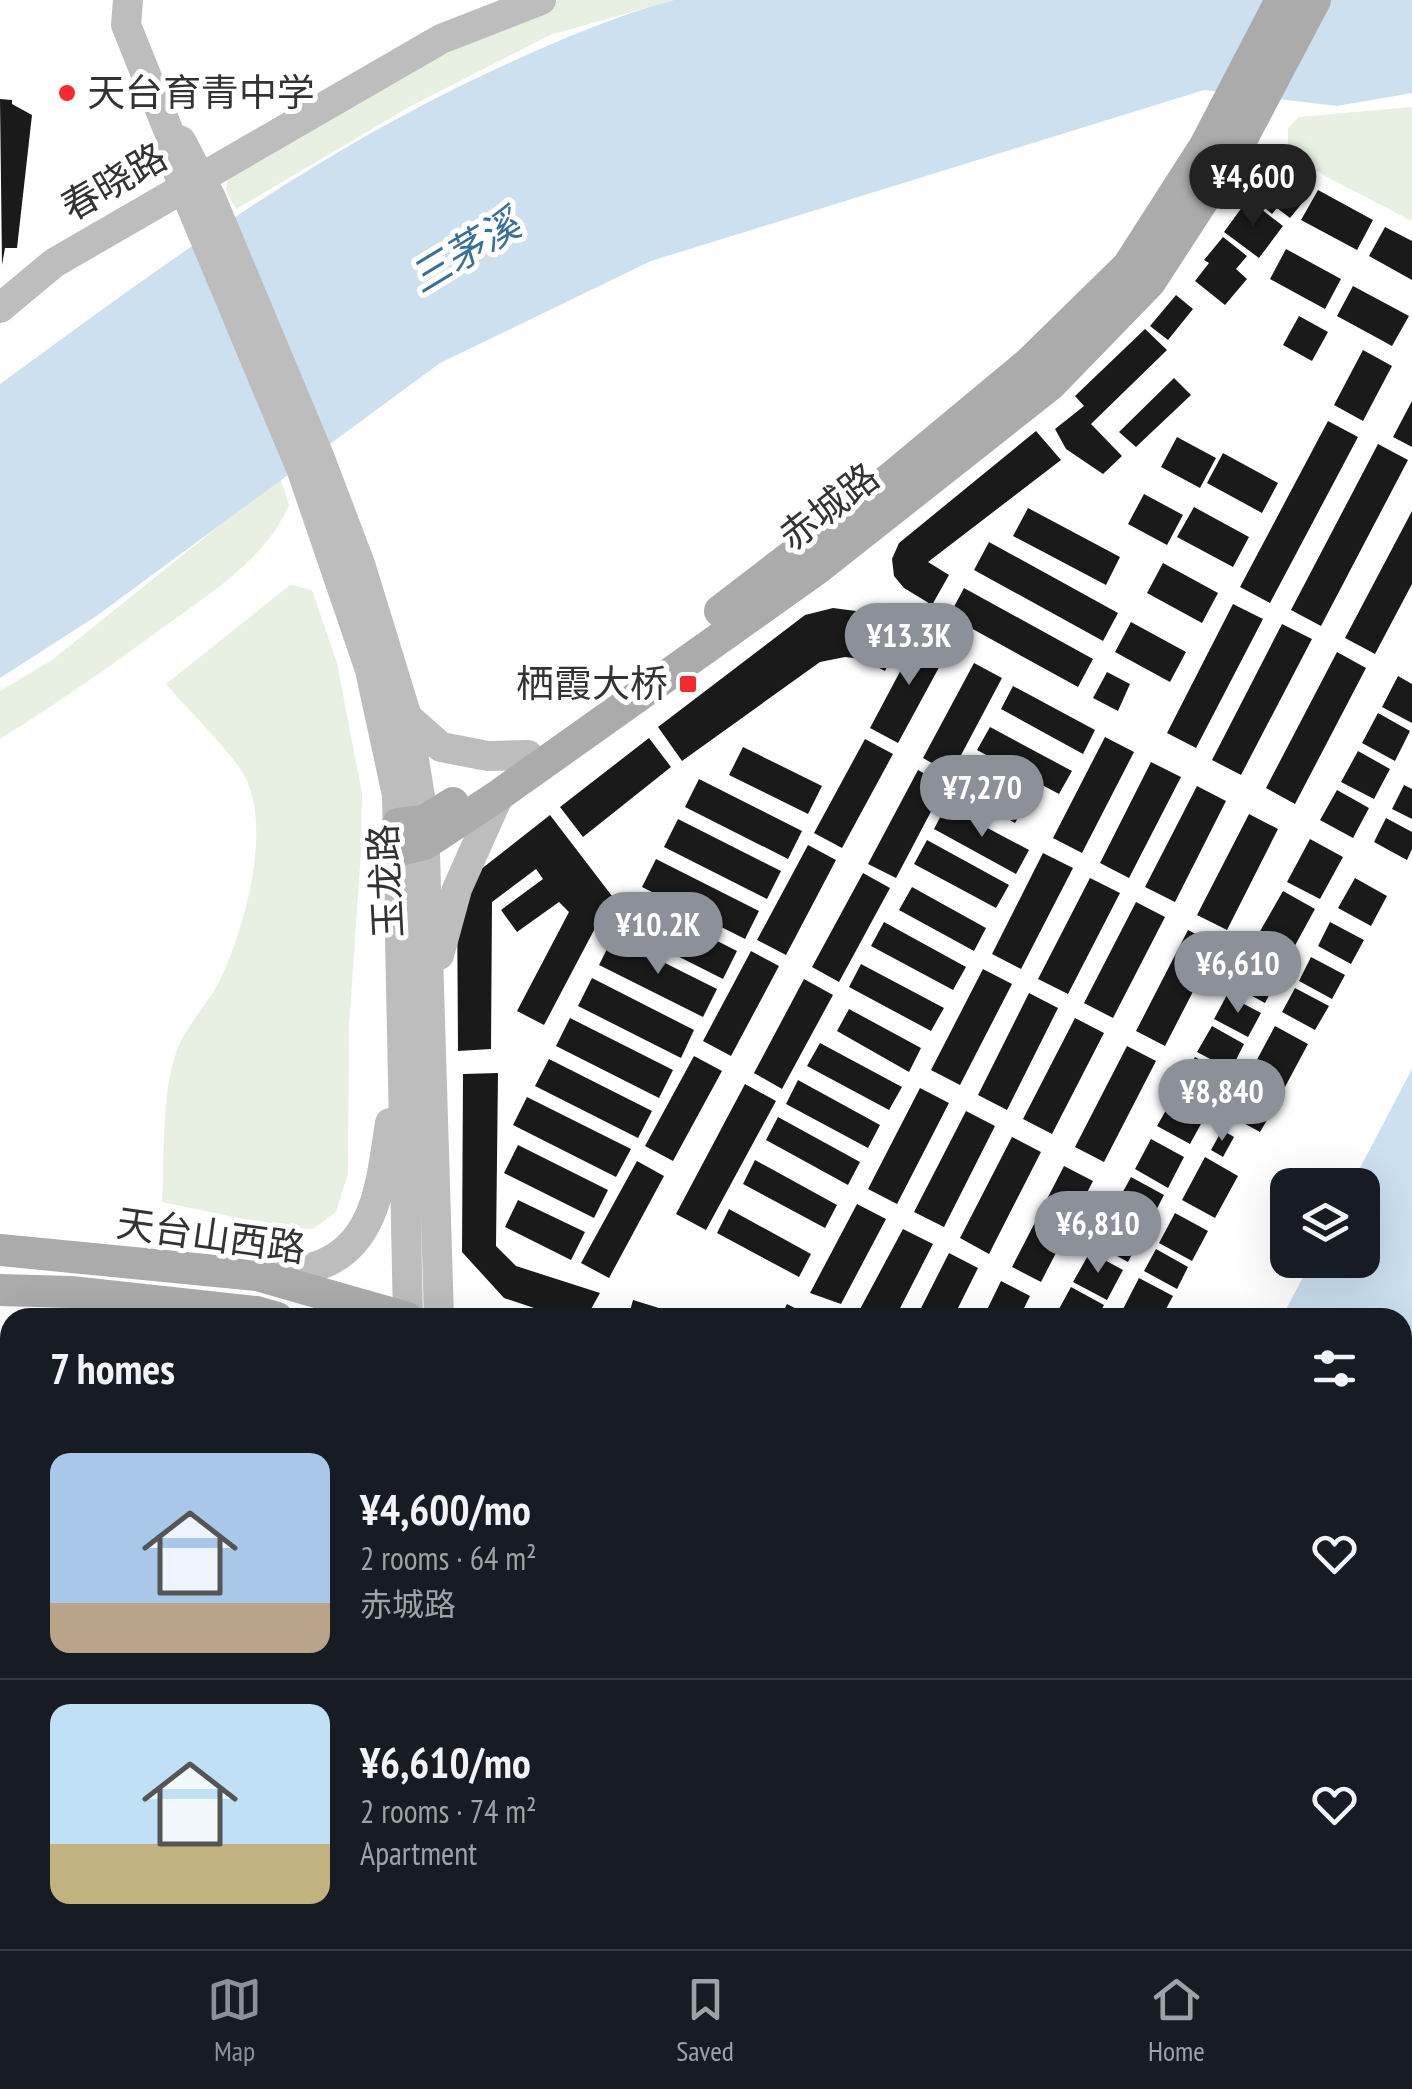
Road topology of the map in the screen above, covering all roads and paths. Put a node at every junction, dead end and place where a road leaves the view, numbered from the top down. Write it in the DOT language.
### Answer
graph roads {
  1 [pos="128,0"];
  2 [pos="542,0"];
  3 [pos="1281,0"];
  4 [pos="1315,0"];
  5 [pos="1221,147"];
  6 [pos="197,193"];
  7 [pos="0,308"];
  8 [pos="310,463"];
  9 [pos="407,717"];
  10 [pos="528,755"];
  11 [pos="499,795"];
  12 [pos="411,835"];
  13 [pos="431,982"];
  14 [pos="402,1041"];
  15 [pos="0,1250"];
  16 [pos="257,1275"];
  17 [pos="0,1290"];
  18 [pos="206,1308"];
  19 [pos="372,1308"];
  20 [pos="407,1308"];
  21 [pos="439,1308"];
  1 -- 6 [label="main road"];
  2 -- 6 [label="main road, 春晓路"];
  3 -- 5 [label="main road"];
  4 -- 5 [label="main road"];
  5 -- 10 [label="main road, 赤城路"];
  5 -- 11 [label="main road, 赤城路"];
  6 -- 7 [label="main road, 春晓路"];
  6 -- 8 [label="main road"];
  8 -- 9 [label="main road, 玉龙路"];
  8 -- 12 [label="main road, 玉龙路"];
  9 -- 10 [label="main road"];
  9 -- 12 [label="main road, 玉龙路"];
  10 -- 12 [label="main road, 赤城路"];
  11 -- 12 [label="main road, 赤城路"];
  11 -- 13 [label="main road"];
  12 -- 13 [label="main road, 玉龙路"];
  12 -- 14 [label="main road, 玉龙路"];
  13 -- 21 [label="main road, 玉龙路"];
  14 -- 16 [label="main road"];
  14 -- 20 [label="main road, 玉龙路"];
  15 -- 16 [label="main road, 天台山西路"];
  16 -- 19 [label="main road, 天台山西路"];
  17 -- 18 [label="main road, 天台山西路"];
}
